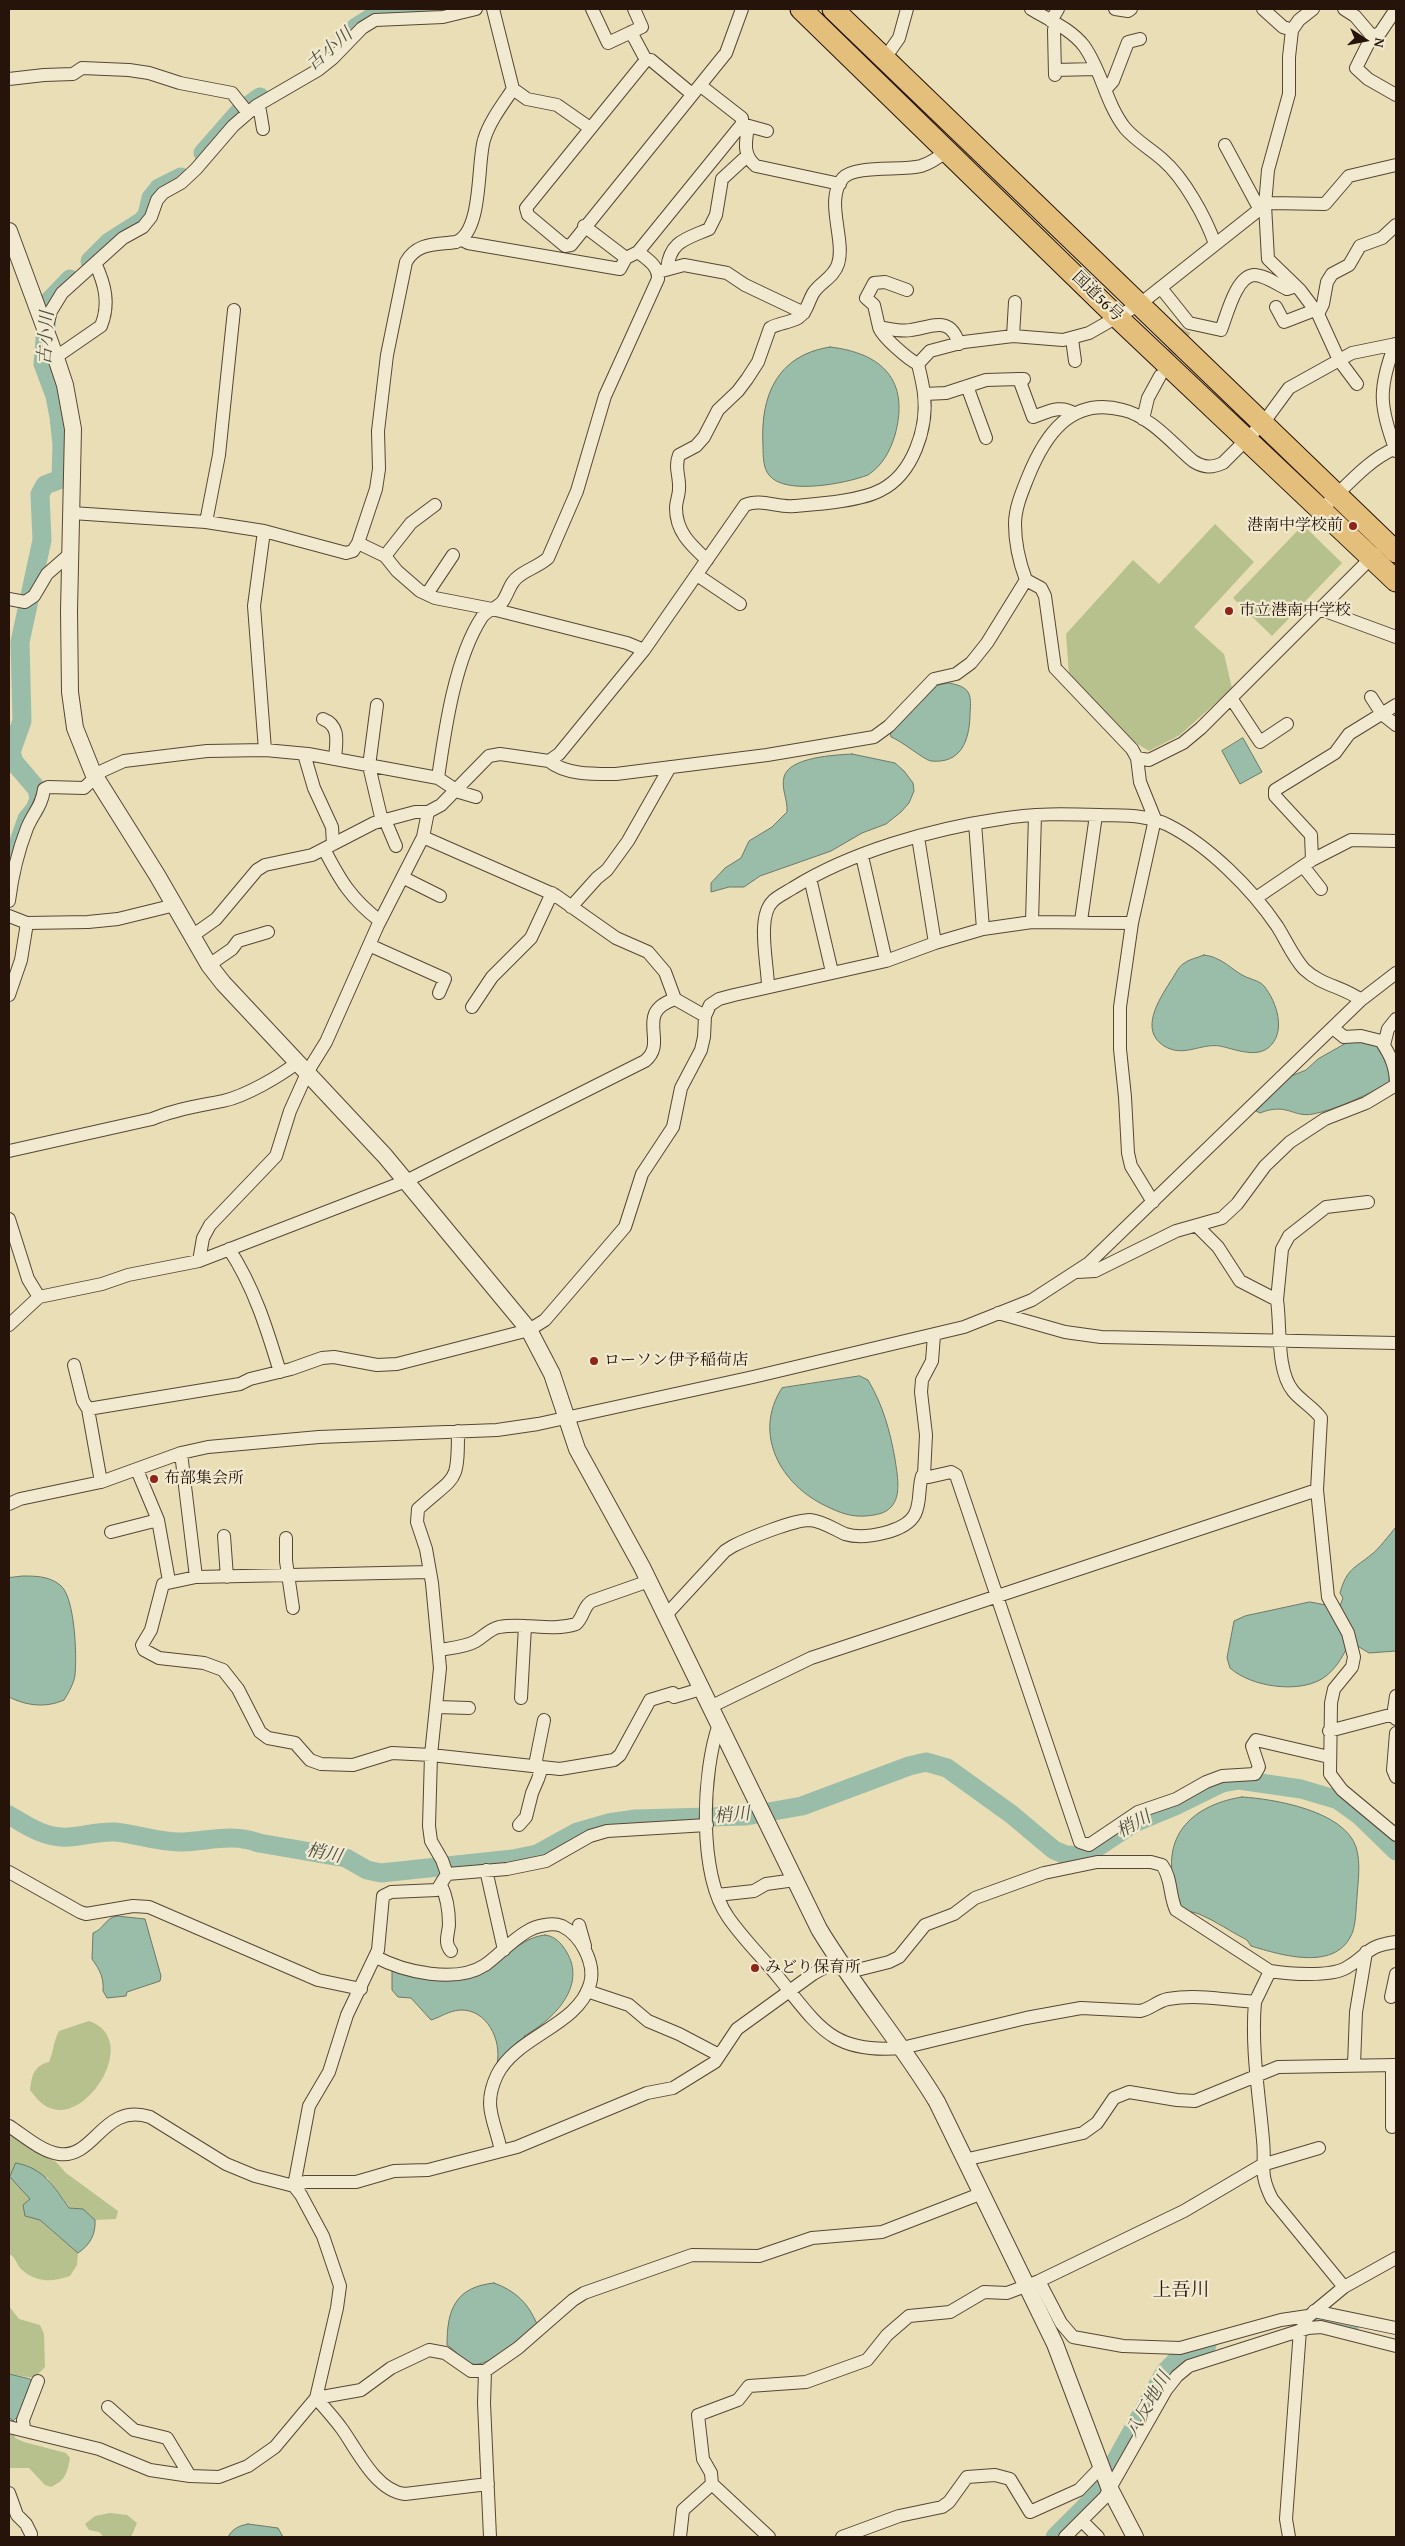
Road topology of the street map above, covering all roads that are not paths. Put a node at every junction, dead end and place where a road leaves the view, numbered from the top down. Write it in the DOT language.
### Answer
graph roads {
  1 [pos="476,9"];
  2 [pos="493,9"];
  3 [pos="592,9"];
  4 [pos="634,9"];
  5 [pos="742,9"];
  6 [pos="801,9"];
  7 [pos="833,9"];
  8 [pos="907,9"];
  9 [pos="1031,9"];
  10 [pos="1058,9"];
  11 [pos="1115,9"];
  12 [pos="1131,9"];
  13 [pos="1313,9"];
  14 [pos="1344,9"];
  15 [pos="1396,9"];
  16 [pos="1271,11"];
  17 [pos="1054,23"];
  18 [pos="1292,30"];
  19 [pos="631,32"];
  20 [pos="1372,36"];
  21 [pos="1140,39"];
  22 [pos="884,58"];
  23 [pos="646,60"];
  24 [pos="1096,69"];
  25 [pos="9,79"];
  26 [pos="513,89"];
  27 [pos="697,90"];
  28 [pos="1105,90"];
  29 [pos="1396,94"];
  30 [pos="252,110"];
  31 [pos="745,125"];
  32 [pos="590,128"];
  33 [pos="263,129"];
  34 [pos="767,131"];
  35 [pos="1224,145"];
  36 [pos="947,151"];
  37 [pos="747,156"];
  38 [pos="1396,165"];
  39 [pos="840,184"];
  40 [pos="1262,208"];
  41 [pos="1396,225"];
  42 [pos="584,226"];
  43 [pos="9,231"];
  44 [pos="462,240"];
  45 [pos="1215,244"];
  46 [pos="632,255"];
  47 [pos="95,263"];
  48 [pos="663,271"];
  49 [pos="1296,286"];
  50 [pos="1161,288"];
  51 [pos="907,290"];
  52 [pos="1015,302"];
  53 [pos="1140,304"];
  54 [pos="1276,307"];
  55 [pos="234,310"];
  56 [pos="1316,312"];
  57 [pos="804,313"];
  58 [pos="1116,316"];
  59 [pos="880,327"];
  60 [pos="46,330"];
  61 [pos="1013,336"];
  62 [pos="1072,339"];
  63 [pos="959,344"];
  64 [pos="1396,344"];
  65 [pos="56,357"];
  66 [pos="1339,360"];
  67 [pos="1075,361"];
  68 [pos="918,364"];
  69 [pos="1160,376"];
  70 [pos="1357,384"];
  71 [pos="967,386"];
  72 [pos="924,394"];
  73 [pos="1075,414"];
  74 [pos="1143,419"];
  75 [pos="1264,422"];
  76 [pos="986,438"];
  77 [pos="1247,439"];
  78 [pos="1396,449"];
  79 [pos="1338,494"];
  80 [pos="435,506"];
  81 [pos="1322,509"];
  82 [pos="72,513"];
  83 [pos="206,522"];
  84 [pos="264,531"];
  85 [pos="358,544"];
  86 [pos="1391,547"];
  87 [pos="71,553"];
  88 [pos="453,555"];
  89 [pos="386,556"];
  90 [pos="1372,557"];
  91 [pos="707,560"];
  92 [pos="697,575"];
  93 [pos="1026,580"];
  94 [pos="1396,581"];
  95 [pos="427,594"];
  96 [pos="9,599"];
  97 [pos="740,604"];
  98 [pos="492,609"];
  99 [pos="1320,609"];
  100 [pos="1396,637"];
  101 [pos="644,650"];
  102 [pos="1371,697"];
  103 [pos="1231,698"];
  104 [pos="377,705"];
  105 [pos="1396,705"];
  106 [pos="1382,714"];
  107 [pos="323,719"];
  108 [pos="1287,724"];
  109 [pos="1396,725"];
  110 [pos="265,750"];
  111 [pos="304,754"];
  112 [pos="1137,758"];
  113 [pos="335,759"];
  114 [pos="549,761"];
  115 [pos="369,766"];
  116 [pos="670,767"];
  117 [pos="96,778"];
  118 [pos="438,778"];
  119 [pos="455,789"];
  120 [pos="476,797"];
  121 [pos="428,812"];
  122 [pos="1035,815"];
  123 [pos="1096,815"];
  124 [pos="1155,819"];
  125 [pos="384,821"];
  126 [pos="975,823"];
  127 [pos="424,837"];
  128 [pos="918,837"];
  129 [pos="1396,841"];
  130 [pos="328,846"];
  131 [pos="396,846"];
  132 [pos="862,856"];
  133 [pos="1308,863"];
  134 [pos="404,878"];
  135 [pos="810,878"];
  136 [pos="1322,889"];
  137 [pos="552,893"];
  138 [pos="440,896"];
  139 [pos="1256,898"];
  140 [pos="9,901"];
  141 [pos="175,905"];
  142 [pos="571,907"];
  143 [pos="9,916"];
  144 [pos="380,921"];
  145 [pos="1032,922"];
  146 [pos="1081,922"];
  147 [pos="27,923"];
  148 [pos="1132,923"];
  149 [pos="983,929"];
  150 [pos="268,932"];
  151 [pos="192,936"];
  152 [pos="935,943"];
  153 [pos="369,945"];
  154 [pos="886,961"];
  155 [pos="209,965"];
  156 [pos="832,972"];
  157 [pos="1396,973"];
  158 [pos="768,987"];
  159 [pos="439,993"];
  160 [pos="9,995"];
  161 [pos="675,998"];
  162 [pos="1361,1000"];
  163 [pos="472,1007"];
  164 [pos="705,1016"];
  165 [pos="1396,1020"];
  166 [pos="1333,1028"];
  167 [pos="1384,1045"];
  168 [pos="303,1066"];
  169 [pos="1396,1085"];
  170 [pos="9,1151"];
  171 [pos="406,1181"];
  172 [pos="1153,1202"];
  173 [pos="1368,1202"];
  174 [pos="9,1218"];
  175 [pos="1197,1226"];
  176 [pos="229,1249"];
  177 [pos="199,1261"];
  178 [pos="1077,1272"];
  179 [pos="39,1297"];
  180 [pos="1277,1300"];
  181 [pos="998,1313"];
  182 [pos="9,1325"];
  183 [pos="529,1330"];
  184 [pos="934,1335"];
  185 [pos="1280,1340"];
  186 [pos="1396,1343"];
  187 [pos="74,1365"];
  188 [pos="280,1372"];
  189 [pos="88,1409"];
  190 [pos="565,1419"];
  191 [pos="458,1431"];
  192 [pos="181,1453"];
  193 [pos="137,1470"];
  194 [pos="924,1475"];
  195 [pos="100,1482"];
  196 [pos="1317,1490"];
  197 [pos="9,1504"];
  198 [pos="158,1520"];
  199 [pos="111,1532"];
  200 [pos="224,1536"];
  201 [pos="286,1538"];
  202 [pos="430,1572"];
  203 [pos="289,1576"];
  204 [pos="196,1577"];
  205 [pos="227,1577"];
  206 [pos="169,1581"];
  207 [pos="649,1581"];
  208 [pos="995,1596"];
  209 [pos="293,1608"];
  210 [pos="666,1615"];
  211 [pos="526,1626"];
  212 [pos="439,1650"];
  213 [pos="702,1689"];
  214 [pos="1396,1696"];
  215 [pos="522,1698"];
  216 [pos="438,1707"];
  217 [pos="710,1707"];
  218 [pos="469,1708"];
  219 [pos="1394,1718"];
  220 [pos="544,1720"];
  221 [pos="719,1724"];
  222 [pos="1330,1732"];
  223 [pos="1396,1733"];
  224 [pos="431,1755"];
  225 [pos="1329,1757"];
  226 [pos="539,1766"];
  227 [pos="1396,1777"];
  228 [pos="707,1820"];
  229 [pos="519,1825"];
  230 [pos="1396,1835"];
  231 [pos="486,1870"];
  232 [pos="9,1872"];
  233 [pos="444,1880"];
  234 [pos="795,1880"];
  235 [pos="717,1895"];
  236 [pos="579,1925"];
  237 [pos="1396,1942"];
  238 [pos="504,1950"];
  239 [pos="451,1951"];
  240 [pos="1366,1952"];
  241 [pos="376,1957"];
  242 [pos="588,1957"];
  243 [pos="838,1960"];
  244 [pos="1270,1971"];
  245 [pos="1396,1974"];
  246 [pos="849,1976"];
  247 [pos="361,1989"];
  248 [pos="588,1991"];
  249 [pos="788,1991"];
  250 [pos="1391,1998"];
  251 [pos="1255,2002"];
  252 [pos="902,2048"];
  253 [pos="719,2055"];
  254 [pos="1354,2065"];
  255 [pos="1394,2065"];
  256 [pos="1256,2074"];
  257 [pos="9,2126"];
  258 [pos="1392,2127"];
  259 [pos="1319,2148"];
  260 [pos="501,2151"];
  261 [pos="964,2160"];
  262 [pos="1262,2165"];
  263 [pos="294,2186"];
  264 [pos="980,2194"];
  265 [pos="1396,2258"];
  266 [pos="1033,2284"];
  267 [pos="1344,2287"];
  268 [pos="1311,2313"];
  269 [pos="1396,2328"];
  270 [pos="1300,2330"];
  271 [pos="1286,2336"];
  272 [pos="1396,2346"];
  273 [pos="485,2371"];
  274 [pos="38,2381"];
  275 [pos="316,2398"];
  276 [pos="108,2407"];
  277 [pos="9,2427"];
  278 [pos="24,2429"];
  279 [pos="1102,2466"];
  280 [pos="190,2476"];
  281 [pos="488,2484"];
  282 [pos="712,2484"];
  283 [pos="1109,2487"];
  284 [pos="9,2493"];
  285 [pos="1082,2521"];
  286 [pos="28,2536"];
  287 [pos="1285,2536"];
  288 [pos="490,2537"];
  289 [pos="680,2537"];
  290 [pos="769,2537"];
  291 [pos="842,2537"];
  292 [pos="1065,2537"];
  293 [pos="1098,2537"];
  294 [pos="1135,2537"];
  1 -- 30 [label="street"];
  2 -- 26 [label="street"];
  3 -- 19 [label="street"];
  4 -- 19 [label="street"];
  5 -- 27 [label="street"];
  6 -- 36 [label="highway, 国道56号"];
  7 -- 22 [label="highway, 国道56号"];
  8 -- 22 [label="street"];
  9 -- 17 [label="street"];
  10 -- 17 [label="street"];
  11 -- 12 [label="street"];
  13 -- 18 [label="street"];
  14 -- 20 [label="street"];
  15 -- 20 [label="street"];
  16 -- 18 [label="street"];
  17 -- 24 [label="street"];
  17 -- 24 [label="street"];
  18 -- 40 [label="street"];
  19 -- 23 [label="street"];
  20 -- 29 [label="street"];
  21 -- 28 [label="street"];
  22 -- 53 [label="highway, 国道56号"];
  23 -- 27 [label="street"];
  23 -- 32 [label="street"];
  24 -- 28 [label="street"];
  25 -- 30 [label="street"];
  26 -- 32 [label="street"];
  26 -- 44 [label="street"];
  27 -- 31 [label="street"];
  27 -- 42 [label="street"];
  28 -- 45 [label="street"];
  30 -- 33 [label="street"];
  30 -- 47 [label="street"];
  31 -- 34 [label="street"];
  31 -- 37 [label="street"];
  31 -- 46 [label="street"];
  32 -- 42 [label="street"];
  35 -- 40 [label="street"];
  36 -- 39 [label="street"];
  36 -- 58 [label="highway, 国道56号"];
  37 -- 39 [label="street"];
  37 -- 48 [label="street"];
  38 -- 40 [label="street"];
  39 -- 57 [label="street"];
  40 -- 45 [label="street"];
  40 -- 49 [label="street"];
  41 -- 56 [label="street"];
  42 -- 46 [label="street"];
  43 -- 60 [label="street"];
  44 -- 46 [label="street"];
  44 -- 85 [label="street"];
  45 -- 50 [label="street"];
  46 -- 48 [label="street"];
  47 -- 60 [label="street"];
  47 -- 65 [label="street"];
  48 -- 57 [label="street"];
  48 -- 98 [label="street"];
  49 -- 50 [label="street"];
  49 -- 56 [label="street"];
  50 -- 53 [label="street"];
  51 -- 59 [label="street"];
  52 -- 61 [label="street"];
  53 -- 58 [label="street"];
  53 -- 75 [label="highway, 国道56号"];
  54 -- 56 [label="street"];
  55 -- 83 [label="street"];
  56 -- 66 [label="street"];
  57 -- 91 [label="street"];
  58 -- 62 [label="street"];
  58 -- 77 [label="highway, 国道56号"];
  59 -- 63 [label="street"];
  59 -- 68 [label="street"];
  60 -- 65 [label="street"];
  61 -- 62 [label="street"];
  61 -- 63 [label="street"];
  62 -- 67 [label="street"];
  63 -- 68 [label="street"];
  64 -- 66 [label="street"];
  64 -- 78 [label="street"];
  65 -- 82 [label="street"];
  66 -- 70 [label="street"];
  66 -- 75 [label="street"];
  68 -- 72 [label="street"];
  69 -- 74 [label="street"];
  71 -- 72 [label="street"];
  71 -- 73 [label="street"];
  71 -- 76 [label="street"];
  72 -- 91 [label="street"];
  73 -- 74 [label="street"];
  73 -- 93 [label="street"];
  74 -- 77 [label="street"];
  75 -- 77 [label="street"];
  75 -- 79 [label="highway, 国道56号"];
  77 -- 81 [label="highway, 国道56号"];
  78 -- 79 [label="street"];
  79 -- 81 [label="street"];
  79 -- 86 [label="highway, 国道56号"];
  80 -- 89 [label="street"];
  81 -- 90 [label="highway, 国道56号"];
  82 -- 83 [label="street"];
  82 -- 87 [label="street"];
  83 -- 84 [label="street"];
  84 -- 85 [label="street"];
  84 -- 110 [label="street"];
  85 -- 89 [label="street"];
  86 -- 90 [label="street"];
  87 -- 96 [label="street"];
  87 -- 117 [label="street"];
  88 -- 95 [label="street"];
  89 -- 95 [label="street"];
  90 -- 94 [label="highway, 国道56号"];
  90 -- 99 [label="street"];
  91 -- 92 [label="street"];
  92 -- 97 [label="street"];
  92 -- 101 [label="street"];
  93 -- 112 [label="street"];
  93 -- 116 [label="street"];
  95 -- 98 [label="street"];
  98 -- 101 [label="street"];
  98 -- 118 [label="street"];
  99 -- 100 [label="street"];
  99 -- 103 [label="street"];
  101 -- 114 [label="street"];
  102 -- 106 [label="street"];
  103 -- 108 [label="street"];
  103 -- 112 [label="street"];
  104 -- 115 [label="street"];
  105 -- 106 [label="street"];
  106 -- 109 [label="street"];
  106 -- 133 [label="street"];
  107 -- 113 [label="street"];
  110 -- 111 [label="street"];
  110 -- 117 [label="street"];
  111 -- 113 [label="street"];
  111 -- 130 [label="street"];
  112 -- 124 [label="street"];
  113 -- 115 [label="street"];
  114 -- 116 [label="street"];
  114 -- 119 [label="street"];
  115 -- 118 [label="street"];
  115 -- 125 [label="street"];
  116 -- 142 [label="street"];
  117 -- 140 [label="street"];
  117 -- 141 [label="street"];
  118 -- 119 [label="street"];
  119 -- 120 [label="street"];
  119 -- 121 [label="street"];
  121 -- 125 [label="street"];
  121 -- 127 [label="street"];
  122 -- 123 [label="street"];
  122 -- 126 [label="street"];
  122 -- 145 [label="street"];
  123 -- 124 [label="street"];
  123 -- 146 [label="street"];
  124 -- 139 [label="street"];
  124 -- 148 [label="street"];
  125 -- 130 [label="street"];
  125 -- 131 [label="street"];
  126 -- 128 [label="street"];
  126 -- 149 [label="street"];
  127 -- 134 [label="street"];
  127 -- 137 [label="street"];
  128 -- 132 [label="street"];
  128 -- 152 [label="street"];
  129 -- 133 [label="street"];
  130 -- 144 [label="street"];
  130 -- 151 [label="street"];
  132 -- 135 [label="street"];
  132 -- 154 [label="street"];
  133 -- 136 [label="street"];
  133 -- 139 [label="street"];
  134 -- 138 [label="street"];
  134 -- 144 [label="street"];
  135 -- 156 [label="street"];
  135 -- 158 [label="street"];
  137 -- 142 [label="street"];
  137 -- 163 [label="street"];
  139 -- 162 [label="street"];
  141 -- 147 [label="street"];
  141 -- 151 [label="street"];
  142 -- 161 [label="street"];
  143 -- 147 [label="street"];
  144 -- 153 [label="street"];
  145 -- 146 [label="street"];
  145 -- 149 [label="street"];
  146 -- 148 [label="street"];
  147 -- 160 [label="street"];
  148 -- 172 [label="street"];
  149 -- 152 [label="street"];
  150 -- 155 [label="street"];
  151 -- 155 [label="street"];
  152 -- 154 [label="street"];
  153 -- 159 [label="street"];
  153 -- 168 [label="street"];
  154 -- 156 [label="street"];
  155 -- 168 [label="street"];
  156 -- 158 [label="street"];
  157 -- 162 [label="street"];
  158 -- 164 [label="street"];
  161 -- 164 [label="street"];
  161 -- 171 [label="street"];
  162 -- 166 [label="street"];
  164 -- 183 [label="street"];
  165 -- 167 [label="street"];
  166 -- 167 [label="street"];
  166 -- 172 [label="street"];
  167 -- 169 [label="street"];
  168 -- 170 [label="street"];
  168 -- 171 [label="street"];
  168 -- 177 [label="street"];
  169 -- 175 [label="street"];
  171 -- 176 [label="street"];
  171 -- 183 [label="street"];
  172 -- 178 [label="street"];
  173 -- 180 [label="street"];
  174 -- 179 [label="street"];
  175 -- 178 [label="street"];
  175 -- 180 [label="street"];
  176 -- 177 [label="street"];
  176 -- 188 [label="street"];
  177 -- 179 [label="street"];
  178 -- 181 [label="street"];
  179 -- 182 [label="street"];
  180 -- 185 [label="street"];
  181 -- 184 [label="street"];
  181 -- 185 [label="street"];
  183 -- 188 [label="street"];
  183 -- 190 [label="street"];
  184 -- 190 [label="street"];
  184 -- 194 [label="street"];
  185 -- 186 [label="street"];
  185 -- 196 [label="street"];
  187 -- 189 [label="street"];
  188 -- 189 [label="street"];
  189 -- 195 [label="street"];
  190 -- 191 [label="street"];
  190 -- 207 [label="street"];
  191 -- 192 [label="street"];
  191 -- 202 [label="street"];
  192 -- 193 [label="street"];
  192 -- 204 [label="street"];
  193 -- 195 [label="street"];
  193 -- 198 [label="street"];
  194 -- 208 [label="street"];
  194 -- 210 [label="street"];
  195 -- 197 [label="street"];
  196 -- 208 [label="street"];
  196 -- 222 [label="street"];
  198 -- 199 [label="street"];
  198 -- 206 [label="street"];
  200 -- 205 [label="street"];
  201 -- 203 [label="street"];
  202 -- 203 [label="street"];
  202 -- 212 [label="street"];
  203 -- 205 [label="street"];
  203 -- 209 [label="street"];
  204 -- 205 [label="street"];
  204 -- 206 [label="street"];
  206 -- 224 [label="street"];
  207 -- 210 [label="street"];
  207 -- 211 [label="street"];
  208 -- 217 [label="street"];
  208 -- 225 [label="street"];
  210 -- 213 [label="street"];
  211 -- 212 [label="street"];
  211 -- 215 [label="street"];
  212 -- 216 [label="street"];
  213 -- 217 [label="street"];
  213 -- 226 [label="street"];
  214 -- 219 [label="street"];
  216 -- 218 [label="street"];
  216 -- 224 [label="street"];
  217 -- 221 [label="street"];
  219 -- 222 [label="street"];
  220 -- 226 [label="street"];
  221 -- 228 [label="street"];
  221 -- 234 [label="street"];
  222 -- 225 [label="street"];
  223 -- 227 [label="street"];
  224 -- 226 [label="street"];
  224 -- 233 [label="street"];
  225 -- 230 [label="street"];
  226 -- 229 [label="street"];
  228 -- 231 [label="street"];
  228 -- 235 [label="street"];
  231 -- 233 [label="street"];
  231 -- 238 [label="street"];
  232 -- 247 [label="street"];
  233 -- 239 [label="street"];
  233 -- 241 [label="street"];
  234 -- 235 [label="street"];
  234 -- 243 [label="street"];
  235 -- 249 [label="street"];
  236 -- 242 [label="street"];
  237 -- 240 [label="street"];
  238 -- 241 [label="street"];
  238 -- 242 [label="street"];
  240 -- 244 [label="street"];
  240 -- 254 [label="street"];
  241 -- 247 [label="street"];
  242 -- 248 [label="street"];
  243 -- 246 [label="street"];
  243 -- 249 [label="street"];
  244 -- 246 [label="street"];
  244 -- 251 [label="street"];
  245 -- 250 [label="street"];
  246 -- 252 [label="street"];
  247 -- 263 [label="street"];
  248 -- 253 [label="street"];
  248 -- 260 [label="street"];
  249 -- 252 [label="street"];
  249 -- 253 [label="street"];
  251 -- 252 [label="street"];
  251 -- 256 [label="street"];
  252 -- 261 [label="street"];
  253 -- 260 [label="street"];
  254 -- 255 [label="street"];
  254 -- 256 [label="street"];
  255 -- 258 [label="street"];
  256 -- 261 [label="street"];
  256 -- 262 [label="street"];
  257 -- 263 [label="street"];
  259 -- 262 [label="street"];
  260 -- 263 [label="street"];
  261 -- 264 [label="street"];
  262 -- 266 [label="street"];
  262 -- 267 [label="street"];
  263 -- 275 [label="street"];
  264 -- 266 [label="street"];
  264 -- 273 [label="street"];
  265 -- 267 [label="street"];
  266 -- 268 [label="street"];
  266 -- 279 [label="street"];
  266 -- 282 [label="street"];
  267 -- 268 [label="street"];
  268 -- 269 [label="street"];
  268 -- 271 [label="street"];
  270 -- 271 [label="street"];
  270 -- 272 [label="street"];
  270 -- 287 [label="street"];
  271 -- 283 [label="street"];
  273 -- 275 [label="street"];
  273 -- 281 [label="street"];
  274 -- 278 [label="street"];
  275 -- 280 [label="street"];
  275 -- 281 [label="street"];
  276 -- 280 [label="street"];
  277 -- 278 [label="street"];
  278 -- 280 [label="street"];
  279 -- 283 [label="street"];
  279 -- 291 [label="street"];
  281 -- 288 [label="street"];
  282 -- 289 [label="street"];
  282 -- 290 [label="street"];
  283 -- 285 [label="street"];
  283 -- 294 [label="street"];
  284 -- 286 [label="street"];
  285 -- 292 [label="street"];
  285 -- 293 [label="street"];
}
